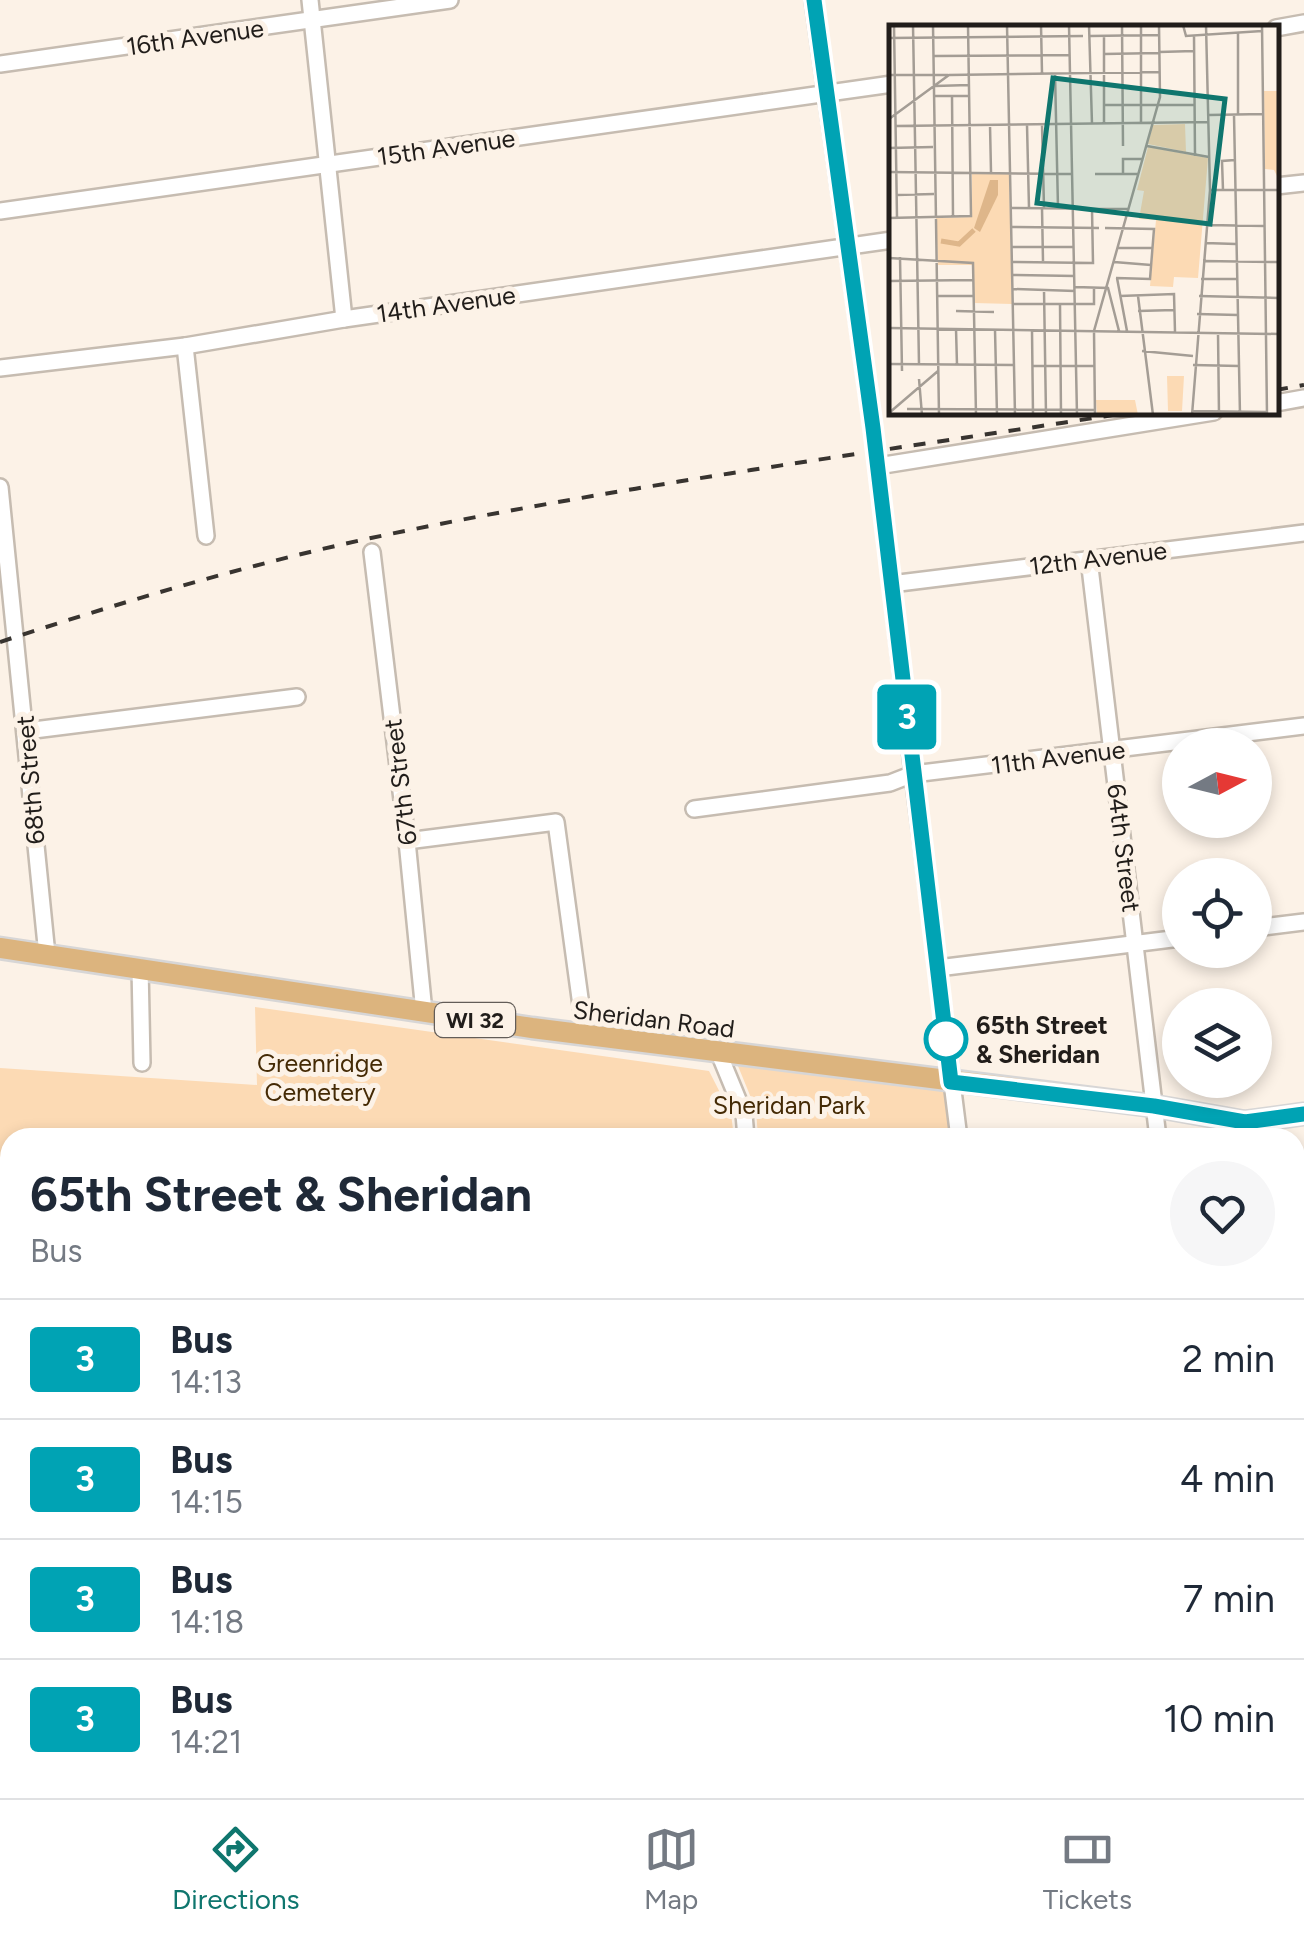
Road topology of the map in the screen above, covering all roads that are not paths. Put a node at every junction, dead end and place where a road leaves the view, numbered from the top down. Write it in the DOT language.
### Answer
graph roads {
  1 [pos="310,0"];
  2 [pos="450,0"];
  3 [pos="814,0"];
  4 [pos="312,21"];
  5 [pos="1304,23"];
  6 [pos="1279,27"];
  7 [pos="0,64"];
  8 [pos="889,84"];
  9 [pos="825,94"];
  10 [pos="327,164"];
  11 [pos="1304,183"];
  12 [pos="1279,186"];
  13 [pos="0,210"];
  14 [pos="889,240"];
  15 [pos="847,246"];
  16 [pos="344,319"];
  17 [pos="185,346"];
  18 [pos="0,368"];
  19 [pos="1304,398"];
  20 [pos="1279,402"];
  21 [pos="1195,415"];
  22 [pos="878,466"];
  23 [pos="0,487"];
  24 [pos="1304,533"];
  25 [pos="206,536"];
  26 [pos="372,552"];
  27 [pos="1089,558"];
  28 [pos="4,565"];
  29 [pos="892,584"];
  30 [pos="297,696"];
  31 [pos="1304,726"];
  32 [pos="26,731"];
  33 [pos="1112,750"];
  34 [pos="914,774"];
  35 [pos="694,809"];
  36 [pos="407,842"];
  37 [pos="1304,922"];
  38 [pos="1272,926"];
  39 [pos="1162,940"];
  40 [pos="1136,943"];
  41 [pos="0,948"];
  42 [pos="47,955"];
  43 [pos="140,968"];
  44 [pos="938,968"];
  45 [pos="424,1012"];
  46 [pos="584,1035"];
  47 [pos="718,1052"];
  48 [pos="142,1063"];
  49 [pos="951,1082"];
  50 [pos="1154,1106"];
  51 [pos="1304,1114"];
  52 [pos="745,1128"];
  53 [pos="958,1128"];
  54 [pos="1157,1128"];
  1 -- 4 [label="street"];
  2 -- 4 [label="street, 16th Avenue"];
  3 -- 9 [label="street"];
  4 -- 7 [label="street, 16th Avenue"];
  4 -- 10 [label="street"];
  5 -- 6 [label="street"];
  8 -- 9 [label="street, 15th Avenue"];
  9 -- 10 [label="street, 15th Avenue"];
  9 -- 15 [label="street"];
  10 -- 13 [label="street, 15th Avenue"];
  10 -- 16 [label="street"];
  11 -- 12 [label="street"];
  14 -- 15 [label="street, 14th Avenue"];
  15 -- 16 [label="street, 14th Avenue"];
  15 -- 22 [label="street"];
  16 -- 17 [label="street, 14th Avenue"];
  17 -- 18 [label="street, 14th Avenue"];
  17 -- 25 [label="street"];
  19 -- 20 [label="street"];
  21 -- 22 [label="street"];
  22 -- 29 [label="street"];
  23 -- 28 [label="street, 68th Street"];
  24 -- 27 [label="street, 12th Avenue"];
  26 -- 36 [label="street, 67th Street"];
  27 -- 29 [label="street, 12th Avenue"];
  27 -- 33 [label="street, 64th Street"];
  28 -- 32 [label="street, 68th Street"];
  29 -- 34 [label="street"];
  30 -- 32 [label="street"];
  31 -- 33 [label="street, 11th Avenue"];
  32 -- 42 [label="street, 68th Street"];
  33 -- 34 [label="street, 11th Avenue"];
  33 -- 40 [label="street, 64th Street"];
  34 -- 35 [label="street, 11th Avenue"];
  34 -- 44 [label="street"];
  36 -- 45 [label="street, 67th Street"];
  36 -- 46 [label="street"];
  37 -- 38 [label="street"];
  39 -- 40 [label="street"];
  40 -- 44 [label="street"];
  40 -- 50 [label="street, 64th Street"];
  41 -- 42 [label="main road, Sheridan Road / WI 32"];
  42 -- 43 [label="main road, Sheridan Road / WI 32"];
  43 -- 45 [label="main road, Sheridan Road / WI 32"];
  43 -- 48 [label="street"];
  44 -- 49 [label="street"];
  45 -- 46 [label="main road, Sheridan Road / WI 32"];
  46 -- 47 [label="main road, Sheridan Road / WI 32"];
  47 -- 49 [label="main road, Sheridan Road / WI 32"];
  47 -- 52 [label="street"];
  49 -- 50 [label="main road, Sheridan Road / WI 32"];
  49 -- 53 [label="street"];
  50 -- 51 [label="main road, Sheridan Road / WI 32"];
  50 -- 54 [label="street, 64th Street"];
}
